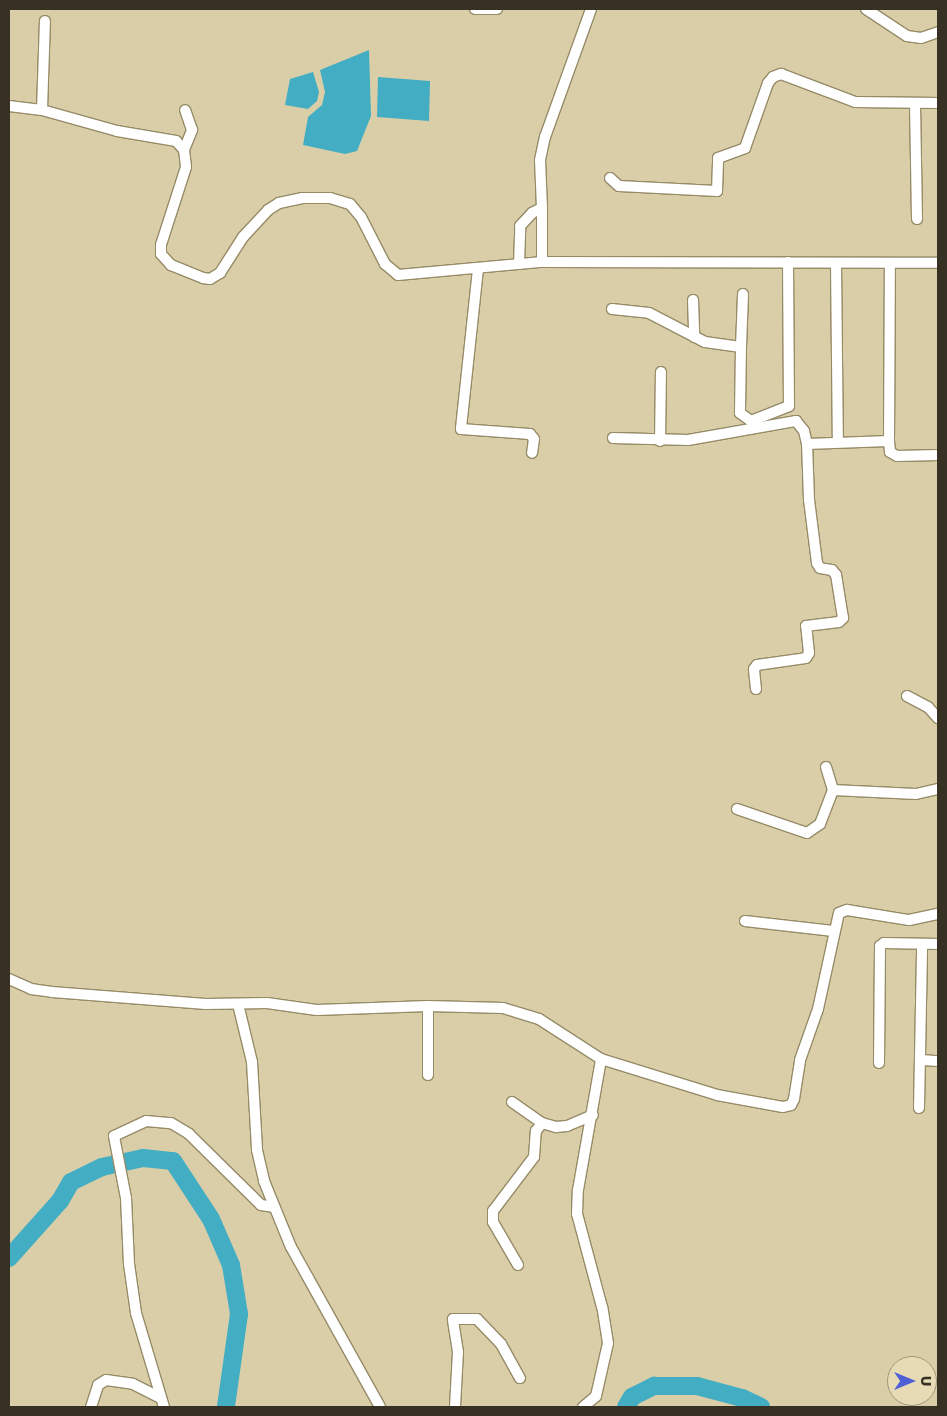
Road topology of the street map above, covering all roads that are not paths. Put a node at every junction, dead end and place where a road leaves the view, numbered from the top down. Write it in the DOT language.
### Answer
graph roads {
  1 [pos="475,9"];
  2 [pos="497,9"];
  3 [pos="591,9"];
  4 [pos="866,9"];
  5 [pos="45,21"];
  6 [pos="938,32"];
  7 [pos="938,103"];
  8 [pos="915,104"];
  9 [pos="9,106"];
  10 [pos="42,110"];
  11 [pos="185,110"];
  12 [pos="184,150"];
  13 [pos="610,178"];
  14 [pos="542,208"];
  15 [pos="917,220"];
  16 [pos="542,262"];
  17 [pos="788,262"];
  18 [pos="836,263"];
  19 [pos="890,263"];
  20 [pos="938,263"];
  21 [pos="519,264"];
  22 [pos="478,269"];
  23 [pos="742,294"];
  24 [pos="692,300"];
  25 [pos="612,309"];
  26 [pos="694,337"];
  27 [pos="741,347"];
  28 [pos="661,372"];
  29 [pos="613,438"];
  30 [pos="889,440"];
  31 [pos="660,441"];
  32 [pos="838,441"];
  33 [pos="807,444"];
  34 [pos="532,453"];
  35 [pos="938,455"];
  36 [pos="756,689"];
  37 [pos="907,696"];
  38 [pos="938,718"];
  39 [pos="826,767"];
  40 [pos="833,790"];
  41 [pos="938,790"];
  42 [pos="737,808"];
  43 [pos="938,914"];
  44 [pos="745,921"];
  45 [pos="833,931"];
  46 [pos="938,944"];
  47 [pos="922,945"];
  48 [pos="9,979"];
  49 [pos="238,1004"];
  50 [pos="428,1006"];
  51 [pos="601,1059"];
  52 [pos="922,1060"];
  53 [pos="938,1061"];
  54 [pos="879,1063"];
  55 [pos="428,1075"];
  56 [pos="512,1102"];
  57 [pos="919,1108"];
  58 [pos="593,1115"];
  59 [pos="542,1124"];
  60 [pos="274,1206"];
  61 [pos="518,1265"];
  62 [pos="520,1378"];
  63 [pos="162,1403"];
  64 [pos="91,1407"];
  65 [pos="380,1407"];
  66 [pos="455,1407"];
  67 [pos="583,1407"];
  1 -- 2 [label="street"];
  3 -- 14 [label="street"];
  4 -- 6 [label="street"];
  5 -- 10 [label="street"];
  7 -- 8 [label="street"];
  8 -- 13 [label="street"];
  8 -- 15 [label="street"];
  9 -- 10 [label="street"];
  10 -- 12 [label="street"];
  11 -- 12 [label="street"];
  12 -- 22 [label="street"];
  14 -- 16 [label="street"];
  14 -- 21 [label="street"];
  16 -- 17 [label="street"];
  16 -- 21 [label="street"];
  17 -- 18 [label="street"];
  17 -- 27 [label="street"];
  18 -- 19 [label="street"];
  18 -- 32 [label="street"];
  19 -- 20 [label="street"];
  19 -- 30 [label="street"];
  21 -- 22 [label="street"];
  22 -- 34 [label="street"];
  23 -- 27 [label="street"];
  24 -- 26 [label="street"];
  25 -- 26 [label="street"];
  26 -- 27 [label="street"];
  28 -- 31 [label="street"];
  29 -- 31 [label="street"];
  30 -- 32 [label="street"];
  30 -- 35 [label="street"];
  31 -- 33 [label="street"];
  32 -- 33 [label="street"];
  33 -- 36 [label="street"];
  37 -- 38 [label="street"];
  39 -- 40 [label="street"];
  40 -- 41 [label="street"];
  40 -- 42 [label="street"];
  43 -- 45 [label="street"];
  44 -- 45 [label="street"];
  45 -- 51 [label="street"];
  46 -- 47 [label="street"];
  47 -- 52 [label="street"];
  47 -- 54 [label="street"];
  48 -- 49 [label="street"];
  49 -- 50 [label="street"];
  49 -- 60 [label="street"];
  50 -- 51 [label="street"];
  50 -- 55 [label="street"];
  51 -- 58 [label="street"];
  52 -- 53 [label="street"];
  52 -- 57 [label="street"];
  56 -- 59 [label="street"];
  58 -- 59 [label="street"];
  58 -- 67 [label="street"];
  59 -- 61 [label="street"];
  60 -- 63 [label="street"];
  60 -- 65 [label="street"];
  62 -- 66 [label="street"];
  63 -- 64 [label="street"];
}
